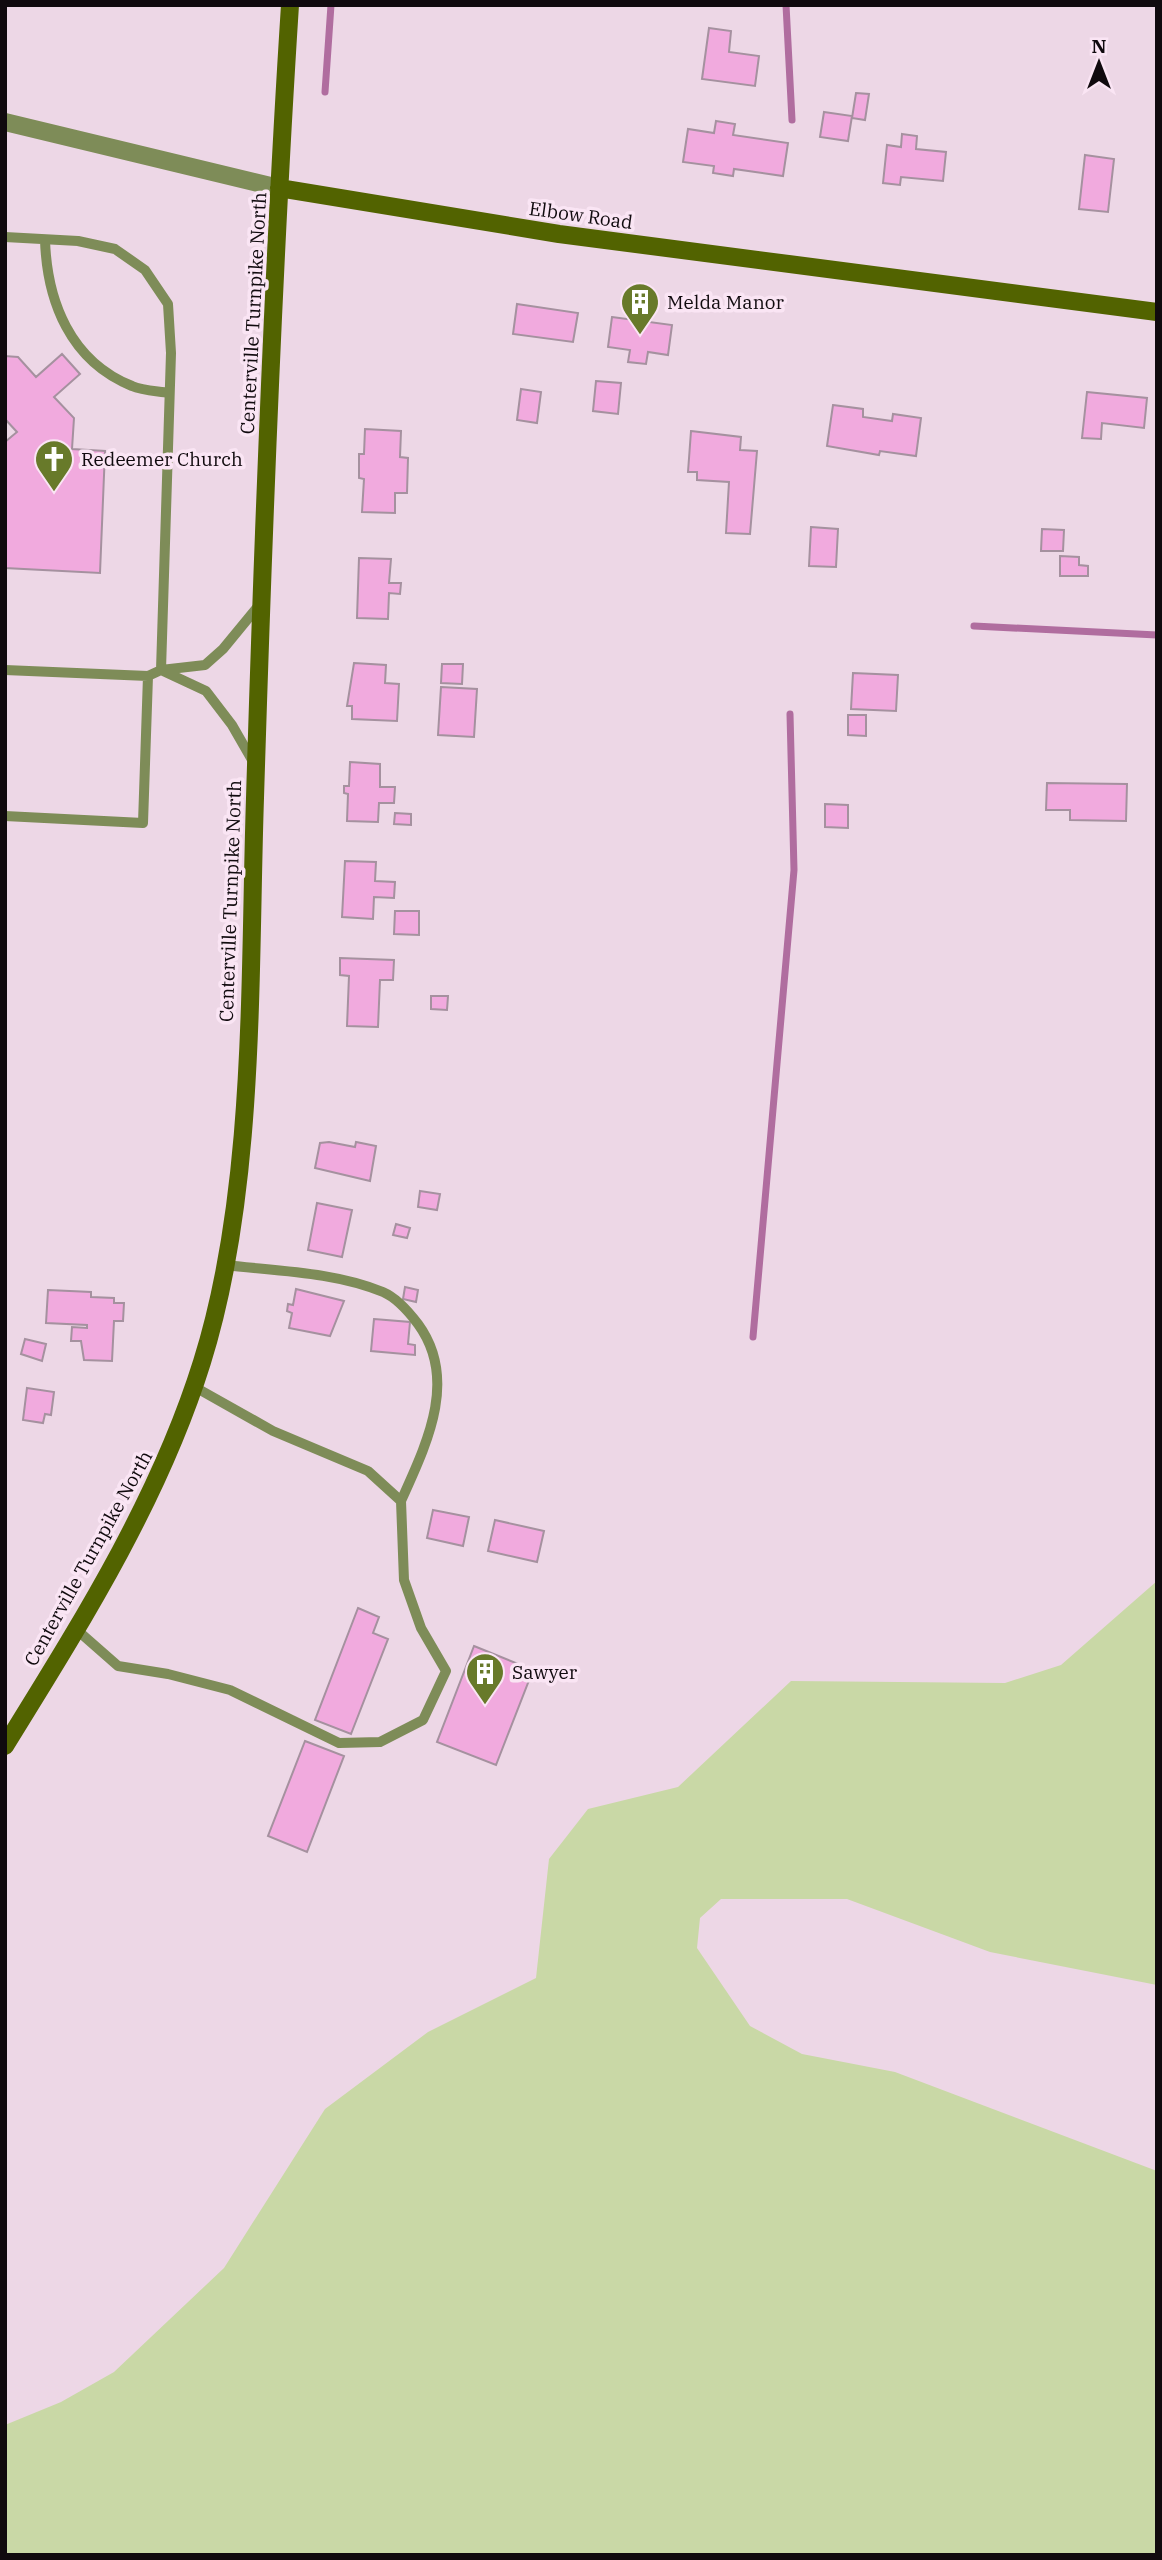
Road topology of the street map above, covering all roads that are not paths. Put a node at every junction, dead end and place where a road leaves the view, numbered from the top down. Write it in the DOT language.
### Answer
graph roads {
  1 [pos="290,5"];
  2 [pos="5,122"];
  3 [pos="279,188"];
  4 [pos="5,237"];
  5 [pos="45,240"];
  6 [pos="1157,312"];
  7 [pos="169,393"];
  8 [pos="260,604"];
  9 [pos="5,670"];
  10 [pos="161,670"];
  11 [pos="148,676"];
  12 [pos="256,766"];
  13 [pos="5,816"];
  14 [pos="225,1265"];
  15 [pos="193,1387"];
  16 [pos="401,1501"];
  17 [pos="77,1630"];
  18 [pos="5,1746"];
  1 -- 3 [label="main road, Centerville Turnpike North"];
  2 -- 3 [label="street, Elbow Road"];
  3 -- 6 [label="main road, Elbow Road"];
  3 -- 8 [label="main road, Centerville Turnpike North"];
  4 -- 5 [label="lane"];
  5 -- 7 [label="lane"];
  5 -- 7 [label="lane"];
  7 -- 10 [label="lane"];
  8 -- 10 [label="lane"];
  8 -- 12 [label="main road, Centerville Turnpike North"];
  9 -- 11 [label="lane"];
  10 -- 11 [label="lane"];
  10 -- 12 [label="lane"];
  11 -- 13 [label="lane"];
  12 -- 14 [label="main road, Centerville Turnpike North"];
  14 -- 15 [label="main road, Centerville Turnpike North"];
  14 -- 16 [label="lane"];
  15 -- 16 [label="lane"];
  15 -- 17 [label="main road, Centerville Turnpike North"];
  16 -- 17 [label="lane"];
  17 -- 18 [label="main road, Centerville Turnpike North"];
}
